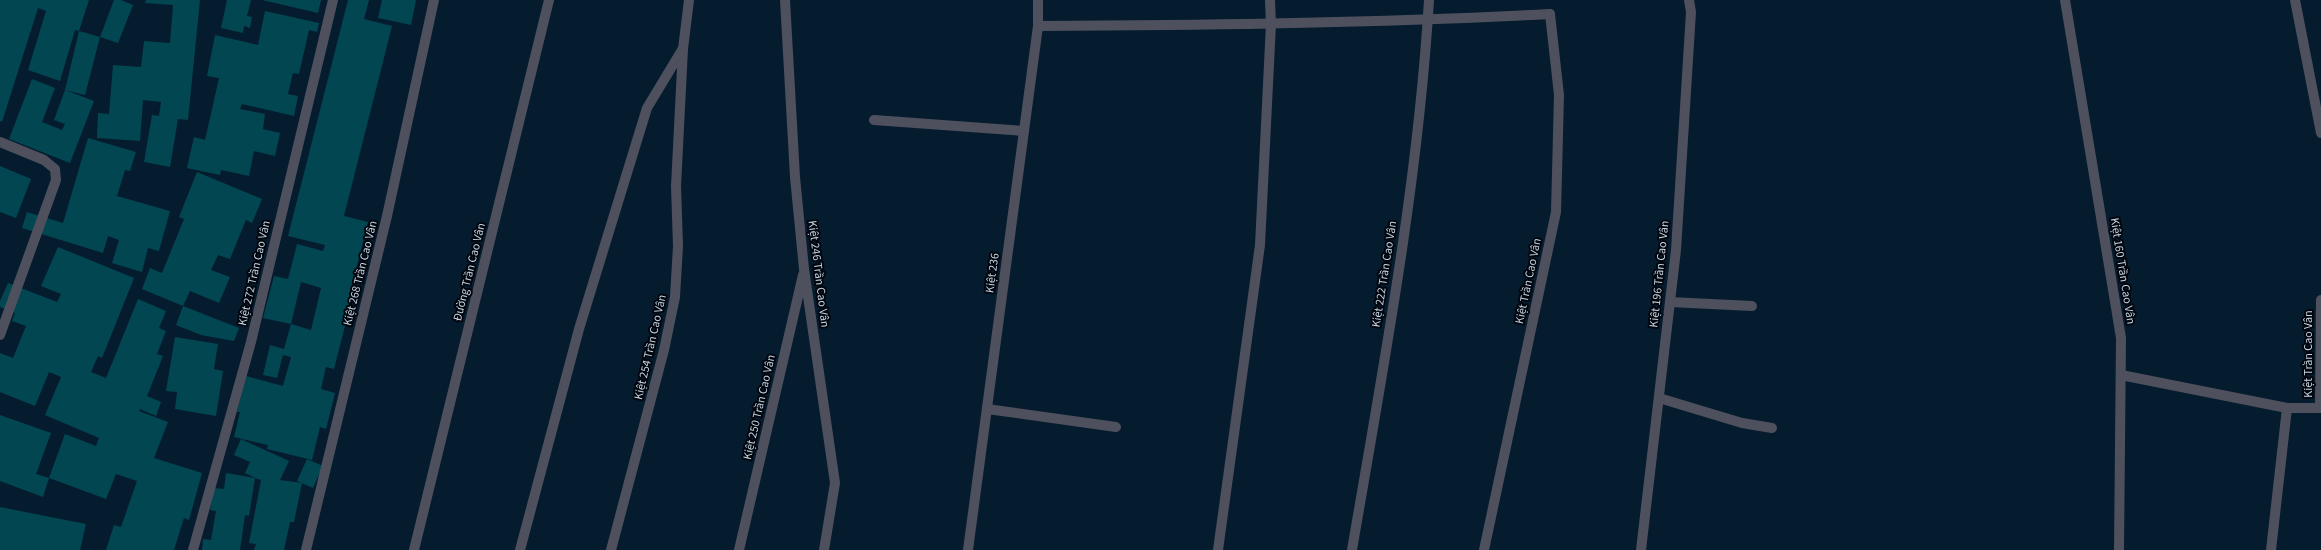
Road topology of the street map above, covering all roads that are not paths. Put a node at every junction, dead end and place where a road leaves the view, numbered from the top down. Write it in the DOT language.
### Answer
graph roads {
  1 [pos="333,0"];
  2 [pos="434,0"];
  3 [pos="549,0"];
  4 [pos="689,0"];
  5 [pos="785,0"];
  6 [pos="1038,0"];
  7 [pos="1270,0"];
  8 [pos="1429,0"];
  9 [pos="1689,0"];
  10 [pos="2065,0"];
  11 [pos="2295,0"];
  12 [pos="1428,20"];
  13 [pos="1272,24"];
  14 [pos="1038,26"];
  15 [pos="683,49"];
  16 [pos="874,120"];
  17 [pos="1024,131"];
  18 [pos="2321,133"];
  19 [pos="0,142"];
  20 [pos="804,269"];
  21 [pos="2321,300"];
  22 [pos="1670,302"];
  23 [pos="1752,306"];
  24 [pos="0,335"];
  25 [pos="2121,375"];
  26 [pos="1659,398"];
  27 [pos="2288,408"];
  28 [pos="2321,408"];
  29 [pos="987,409"];
  30 [pos="1116,427"];
  31 [pos="1772,428"];
  32 [pos="193,550"];
  33 [pos="306,550"];
  34 [pos="414,550"];
  35 [pos="520,550"];
  36 [pos="611,550"];
  37 [pos="739,550"];
  38 [pos="824,550"];
  39 [pos="968,550"];
  40 [pos="1218,550"];
  41 [pos="1352,550"];
  42 [pos="1484,550"];
  43 [pos="1642,550"];
  44 [pos="2119,550"];
  45 [pos="2271,550"];
  1 -- 32 [label="street, Kiệt 272 Trần Cao Vân"];
  2 -- 33 [label="street, Kiệt 268 Trần Cao Vân"];
  3 -- 34 [label="street, Đường Trần Cao Vân"];
  4 -- 15 [label="street, Kiệt 254 Trần Cao Vân"];
  5 -- 20 [label="street, Kiệt 246 Trần Cao Vân"];
  6 -- 14 [label="street, Kiệt 236"];
  7 -- 13 [label="street"];
  8 -- 12 [label="street, Kiệt 222 Trần Cao Vân"];
  9 -- 22 [label="street, Kiệt 196 Trần Cao Vân"];
  10 -- 25 [label="street, Kiệt 160 Trần Cao Vân"];
  11 -- 18 [label="street"];
  12 -- 13 [label="street"];
  12 -- 41 [label="street, Kiệt 222 Trần Cao Vân"];
  12 -- 42 [label="street, Kiệt Trần Cao Vân"];
  13 -- 14 [label="street"];
  13 -- 40 [label="street"];
  14 -- 17 [label="street, Kiệt 236"];
  15 -- 35 [label="street"];
  15 -- 36 [label="street, Kiệt 254 Trần Cao Vân"];
  16 -- 17 [label="street"];
  17 -- 29 [label="street, Kiệt 236"];
  19 -- 24 [label="street"];
  20 -- 37 [label="street, Kiệt 250 Trần Cao Vân"];
  20 -- 38 [label="street, Kiệt 246 Trần Cao Vân"];
  21 -- 28 [label="street, Kiệt Trần Cao Vân"];
  22 -- 23 [label="street"];
  22 -- 26 [label="street, Kiệt 196 Trần Cao Vân"];
  25 -- 27 [label="street"];
  25 -- 44 [label="street, Kiệt 160 Trần Cao Vân"];
  26 -- 31 [label="street"];
  26 -- 43 [label="street, Kiệt 196 Trần Cao Vân"];
  27 -- 28 [label="street"];
  27 -- 45 [label="street"];
  29 -- 30 [label="street"];
  29 -- 39 [label="street, Kiệt 236"];
}
